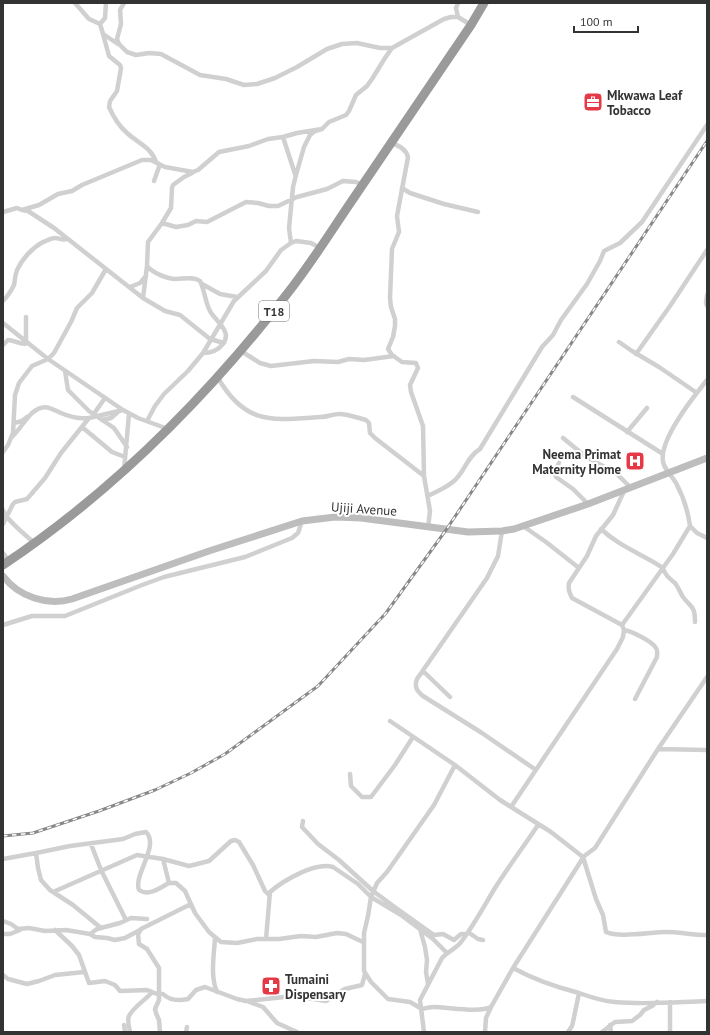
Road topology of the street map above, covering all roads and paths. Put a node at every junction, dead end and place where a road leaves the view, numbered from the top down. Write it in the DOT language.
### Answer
graph roads {
  1 [pos="75,3"];
  2 [pos="106,3"];
  3 [pos="124,3"];
  4 [pos="458,3"];
  5 [pos="484,3"];
  6 [pos="458,17"];
  7 [pos="100,24"];
  8 [pos="471,25"];
  9 [pos="103,34"];
  10 [pos="118,44"];
  11 [pos="392,48"];
  12 [pos="707,125"];
  13 [pos="322,129"];
  14 [pos="283,138"];
  15 [pos="391,143"];
  16 [pos="156,162"];
  17 [pos="162,165"];
  18 [pos="193,172"];
  19 [pos="296,175"];
  20 [pos="154,181"];
  21 [pos="363,185"];
  22 [pos="402,188"];
  23 [pos="292,200"];
  24 [pos="22,210"];
  25 [pos="3,212"];
  26 [pos="478,212"];
  27 [pos="162,223"];
  28 [pos="67,239"];
  29 [pos="291,242"];
  30 [pos="320,248"];
  31 [pos="707,250"];
  32 [pos="147,266"];
  33 [pos="106,269"];
  34 [pos="153,272"];
  35 [pos="146,275"];
  36 [pos="202,284"];
  37 [pos="130,287"];
  38 [pos="707,295"];
  39 [pos="237,297"];
  40 [pos="143,298"];
  41 [pos="3,301"];
  42 [pos="707,306"];
  43 [pos="26,317"];
  44 [pos="3,323"];
  45 [pos="220,325"];
  46 [pos="210,339"];
  47 [pos="27,342"];
  48 [pos="619,342"];
  49 [pos="224,343"];
  50 [pos="3,345"];
  51 [pos="241,351"];
  52 [pos="203,353"];
  53 [pos="636,354"];
  54 [pos="394,356"];
  55 [pos="48,359"];
  56 [pos="65,371"];
  57 [pos="218,378"];
  58 [pos="707,380"];
  59 [pos="697,393"];
  60 [pos="573,397"];
  61 [pos="105,398"];
  62 [pos="647,408"];
  63 [pos="121,411"];
  64 [pos="33,412"];
  65 [pos="129,414"];
  66 [pos="93,416"];
  67 [pos="102,420"];
  68 [pos="147,421"];
  69 [pos="14,423"];
  70 [pos="82,428"];
  71 [pos="168,429"];
  72 [pos="627,432"];
  73 [pos="11,438"];
  74 [pos="563,438"];
  75 [pos="127,447"];
  76 [pos="3,452"];
  77 [pos="663,454"];
  78 [pos="125,458"];
  79 [pos="707,458"];
  80 [pos="559,463"];
  81 [pos="124,470"];
  82 [pos="668,473"];
  83 [pos="424,476"];
  84 [pos="627,489"];
  85 [pos="428,496"];
  86 [pos="588,504"];
  87 [pos="3,510"];
  88 [pos="5,516"];
  89 [pos="302,521"];
  90 [pos="3,524"];
  91 [pos="524,526"];
  92 [pos="690,526"];
  93 [pos="428,528"];
  94 [pos="601,529"];
  95 [pos="502,531"];
  96 [pos="707,538"];
  97 [pos="34,543"];
  98 [pos="3,553"];
  99 [pos="6,563"];
  100 [pos="579,568"];
  101 [pos="664,568"];
  102 [pos="3,576"];
  103 [pos="695,622"];
  104 [pos="3,625"];
  105 [pos="623,627"];
  106 [pos="422,671"];
  107 [pos="707,677"];
  108 [pos="450,697"];
  109 [pos="634,699"];
  110 [pos="390,721"];
  111 [pos="413,737"];
  112 [pos="658,749"];
  113 [pos="707,750"];
  114 [pos="455,765"];
  115 [pos="536,770"];
  116 [pos="350,774"];
  117 [pos="511,807"];
  118 [pos="303,821"];
  119 [pos="538,824"];
  120 [pos="91,844"];
  121 [pos="36,854"];
  122 [pos="148,856"];
  123 [pos="584,857"];
  124 [pos="3,859"];
  125 [pos="163,859"];
  126 [pos="101,870"];
  127 [pos="169,883"];
  128 [pos="373,891"];
  129 [pos="53,892"];
  130 [pos="269,895"];
  131 [pos="371,897"];
  132 [pos="191,904"];
  133 [pos="147,919"];
  134 [pos="126,920"];
  135 [pos="4,923"];
  136 [pos="101,928"];
  137 [pos="420,929"];
  138 [pos="20,930"];
  139 [pos="55,930"];
  140 [pos="140,930"];
  141 [pos="467,933"];
  142 [pos="3,934"];
  143 [pos="90,934"];
  144 [pos="707,935"];
  145 [pos="215,938"];
  146 [pos="266,939"];
  147 [pos="483,940"];
  148 [pos="363,942"];
  149 [pos="447,953"];
  150 [pos="513,968"];
  151 [pos="84,972"];
  152 [pos="365,974"];
  153 [pos="3,975"];
  154 [pos="428,984"];
  155 [pos="152,992"];
  156 [pos="217,992"];
  157 [pos="579,993"];
  158 [pos="159,994"];
  159 [pos="246,1001"];
  160 [pos="707,1001"];
  161 [pos="656,1002"];
  162 [pos="670,1002"];
  163 [pos="491,1007"];
  164 [pos="422,1009"];
  165 [pos="124,1025"];
  166 [pos="610,1025"];
  167 [pos="125,1032"];
  168 [pos="130,1032"];
  169 [pos="160,1032"];
  170 [pos="297,1032"];
  171 [pos="424,1032"];
  172 [pos="485,1032"];
  173 [pos="568,1032"];
  174 [pos="602,1032"];
  175 [pos="611,1032"];
  176 [pos="670,1032"];
  1 -- 7 [label="street"];
  2 -- 7 [label="street"];
  3 -- 10 [label="street"];
  4 -- 6 [label="street"];
  5 -- 8 [label="highway, T18"];
  6 -- 8 [label="street"];
  6 -- 11 [label="street"];
  7 -- 9 [label="street"];
  8 -- 15 [label="highway, T18"];
  9 -- 10 [label="street"];
  9 -- 16 [label="street"];
  10 -- 11 [label="street"];
  11 -- 13 [label="street"];
  12 -- 85 [label="street"];
  13 -- 14 [label="street"];
  13 -- 19 [label="street"];
  14 -- 18 [label="street"];
  14 -- 19 [label="street"];
  15 -- 21 [label="highway, T18"];
  15 -- 22 [label="street"];
  16 -- 17 [label="street"];
  16 -- 24 [label="street"];
  17 -- 18 [label="street"];
  17 -- 20 [label="street"];
  18 -- 27 [label="street"];
  19 -- 23 [label="street"];
  21 -- 23 [label="street"];
  21 -- 30 [label="highway, T18"];
  22 -- 26 [label="street"];
  22 -- 54 [label="street"];
  23 -- 27 [label="street"];
  23 -- 29 [label="street"];
  24 -- 25 [label="street"];
  24 -- 28 [label="street"];
  27 -- 32 [label="street"];
  28 -- 33 [label="street"];
  28 -- 41 [label="street"];
  29 -- 30 [label="street"];
  29 -- 39 [label="street"];
  30 -- 51 [label="highway, T18"];
  31 -- 53 [label="street"];
  32 -- 34 [label="street"];
  32 -- 35 [label="street"];
  33 -- 37 [label="street"];
  33 -- 55 [label="street"];
  34 -- 35 [label="street"];
  34 -- 36 [label="street"];
  35 -- 37 [label="street"];
  35 -- 40 [label="street"];
  36 -- 39 [label="street"];
  36 -- 45 [label="street"];
  37 -- 40 [label="street"];
  38 -- 42 [label="street"];
  39 -- 45 [label="street"];
  40 -- 46 [label="street"];
  43 -- 47 [label="street"];
  44 -- 47 [label="street"];
  45 -- 46 [label="street"];
  45 -- 49 [label="street"];
  46 -- 49 [label="street"];
  46 -- 52 [label="street"];
  47 -- 50 [label="street"];
  47 -- 55 [label="street"];
  48 -- 53 [label="street"];
  49 -- 52 [label="street"];
  51 -- 54 [label="street"];
  51 -- 57 [label="highway, T18"];
  52 -- 68 [label="street"];
  53 -- 59 [label="street"];
  54 -- 83 [label="street"];
  55 -- 56 [label="street"];
  55 -- 69 [label="street"];
  56 -- 61 [label="street"];
  56 -- 66 [label="street"];
  57 -- 71 [label="highway, T18"];
  57 -- 83 [label="street"];
  58 -- 59 [label="street"];
  59 -- 77 [label="street"];
  60 -- 72 [label="street"];
  61 -- 63 [label="street"];
  61 -- 66 [label="street"];
  62 -- 72 [label="street"];
  63 -- 65 [label="street"];
  63 -- 66 [label="street"];
  63 -- 67 [label="street"];
  64 -- 66 [label="street"];
  64 -- 69 [label="street"];
  64 -- 73 [label="street"];
  65 -- 68 [label="street"];
  65 -- 75 [label="street"];
  66 -- 67 [label="street"];
  66 -- 70 [label="street"];
  67 -- 75 [label="street"];
  68 -- 71 [label="street"];
  69 -- 73 [label="street"];
  70 -- 78 [label="street"];
  70 -- 88 [label="street"];
  71 -- 81 [label="highway, T18"];
  72 -- 77 [label="street"];
  73 -- 76 [label="street"];
  74 -- 84 [label="street"];
  75 -- 78 [label="street"];
  77 -- 82 [label="street"];
  78 -- 81 [label="street"];
  79 -- 82 [label="main road, Ujiji Avenue"];
  80 -- 86 [label="street"];
  81 -- 97 [label="highway, T18"];
  82 -- 84 [label="main road, Ujiji Avenue"];
  82 -- 92 [label="street"];
  83 -- 85 [label="street"];
  84 -- 86 [label="main road, Ujiji Avenue"];
  84 -- 94 [label="street"];
  85 -- 93 [label="street"];
  86 -- 91 [label="main road, Ujiji Avenue"];
  87 -- 88 [label="street"];
  88 -- 90 [label="street"];
  88 -- 97 [label="street"];
  89 -- 93 [label="main road, Ujiji Avenue"];
  89 -- 102 [label="main road, Ujiji Avenue"];
  89 -- 104 [label="street"];
  91 -- 95 [label="main road, Ujiji Avenue"];
  91 -- 100 [label="street"];
  92 -- 96 [label="street"];
  92 -- 101 [label="street"];
  93 -- 95 [label="main road, Ujiji Avenue"];
  94 -- 100 [label="street"];
  94 -- 101 [label="street"];
  95 -- 106 [label="street"];
  97 -- 99 [label="highway, T18"];
  98 -- 99 [label="street"];
  100 -- 105 [label="street"];
  101 -- 103 [label="street"];
  101 -- 105 [label="street"];
  105 -- 109 [label="street"];
  105 -- 115 [label="street"];
  106 -- 108 [label="street"];
  106 -- 115 [label="street"];
  107 -- 112 [label="street"];
  110 -- 111 [label="street"];
  111 -- 114 [label="street"];
  111 -- 116 [label="street"];
  112 -- 113 [label="street"];
  112 -- 123 [label="street"];
  114 -- 117 [label="street"];
  114 -- 128 [label="street"];
  115 -- 117 [label="street"];
  117 -- 119 [label="street"];
  118 -- 128 [label="street"];
  119 -- 123 [label="street"];
  119 -- 141 [label="street"];
  120 -- 121 [label="street"];
  120 -- 122 [label="street"];
  120 -- 126 [label="street"];
  121 -- 124 [label="street"];
  121 -- 129 [label="street"];
  122 -- 125 [label="street"];
  122 -- 126 [label="street"];
  122 -- 127 [label="street"];
  123 -- 144 [label="street"];
  123 -- 150 [label="street"];
  125 -- 127 [label="street"];
  125 -- 130 [label="street"];
  126 -- 129 [label="street"];
  126 -- 134 [label="street"];
  127 -- 132 [label="street"];
  128 -- 131 [label="street"];
  128 -- 141 [label="street"];
  129 -- 136 [label="street"];
  130 -- 131 [label="street"];
  130 -- 146 [label="street"];
  131 -- 137 [label="street"];
  131 -- 148 [label="street"];
  132 -- 140 [label="street"];
  132 -- 145 [label="street"];
  133 -- 134 [label="street"];
  134 -- 136 [label="street"];
  135 -- 138 [label="street"];
  136 -- 143 [label="street"];
  137 -- 149 [label="street"];
  137 -- 154 [label="street"];
  138 -- 139 [label="street"];
  138 -- 142 [label="street"];
  139 -- 143 [label="street"];
  139 -- 151 [label="street"];
  140 -- 143 [label="street"];
  140 -- 158 [label="street"];
  141 -- 147 [label="street"];
  141 -- 149 [label="street"];
  145 -- 146 [label="street"];
  145 -- 156 [label="street"];
  146 -- 148 [label="street"];
  148 -- 152 [label="street"];
  149 -- 154 [label="street"];
  150 -- 157 [label="street"];
  150 -- 163 [label="street"];
  151 -- 153 [label="street"];
  151 -- 155 [label="street"];
  152 -- 159 [label="street"];
  152 -- 164 [label="street"];
  154 -- 164 [label="street"];
  155 -- 158 [label="street"];
  155 -- 168 [label="street"];
  156 -- 158 [label="street"];
  156 -- 159 [label="street"];
  157 -- 161 [label="street"];
  157 -- 173 [label="street"];
  158 -- 169 [label="street"];
  159 -- 170 [label="street"];
  160 -- 162 [label="street"];
  161 -- 162 [label="street"];
  161 -- 166 [label="street"];
  162 -- 176 [label="street"];
  163 -- 164 [label="street"];
  163 -- 172 [label="street"];
  164 -- 171 [label="street"];
  165 -- 167 [label="street"];
  166 -- 174 [label="street"];
  166 -- 175 [label="street"];
}
